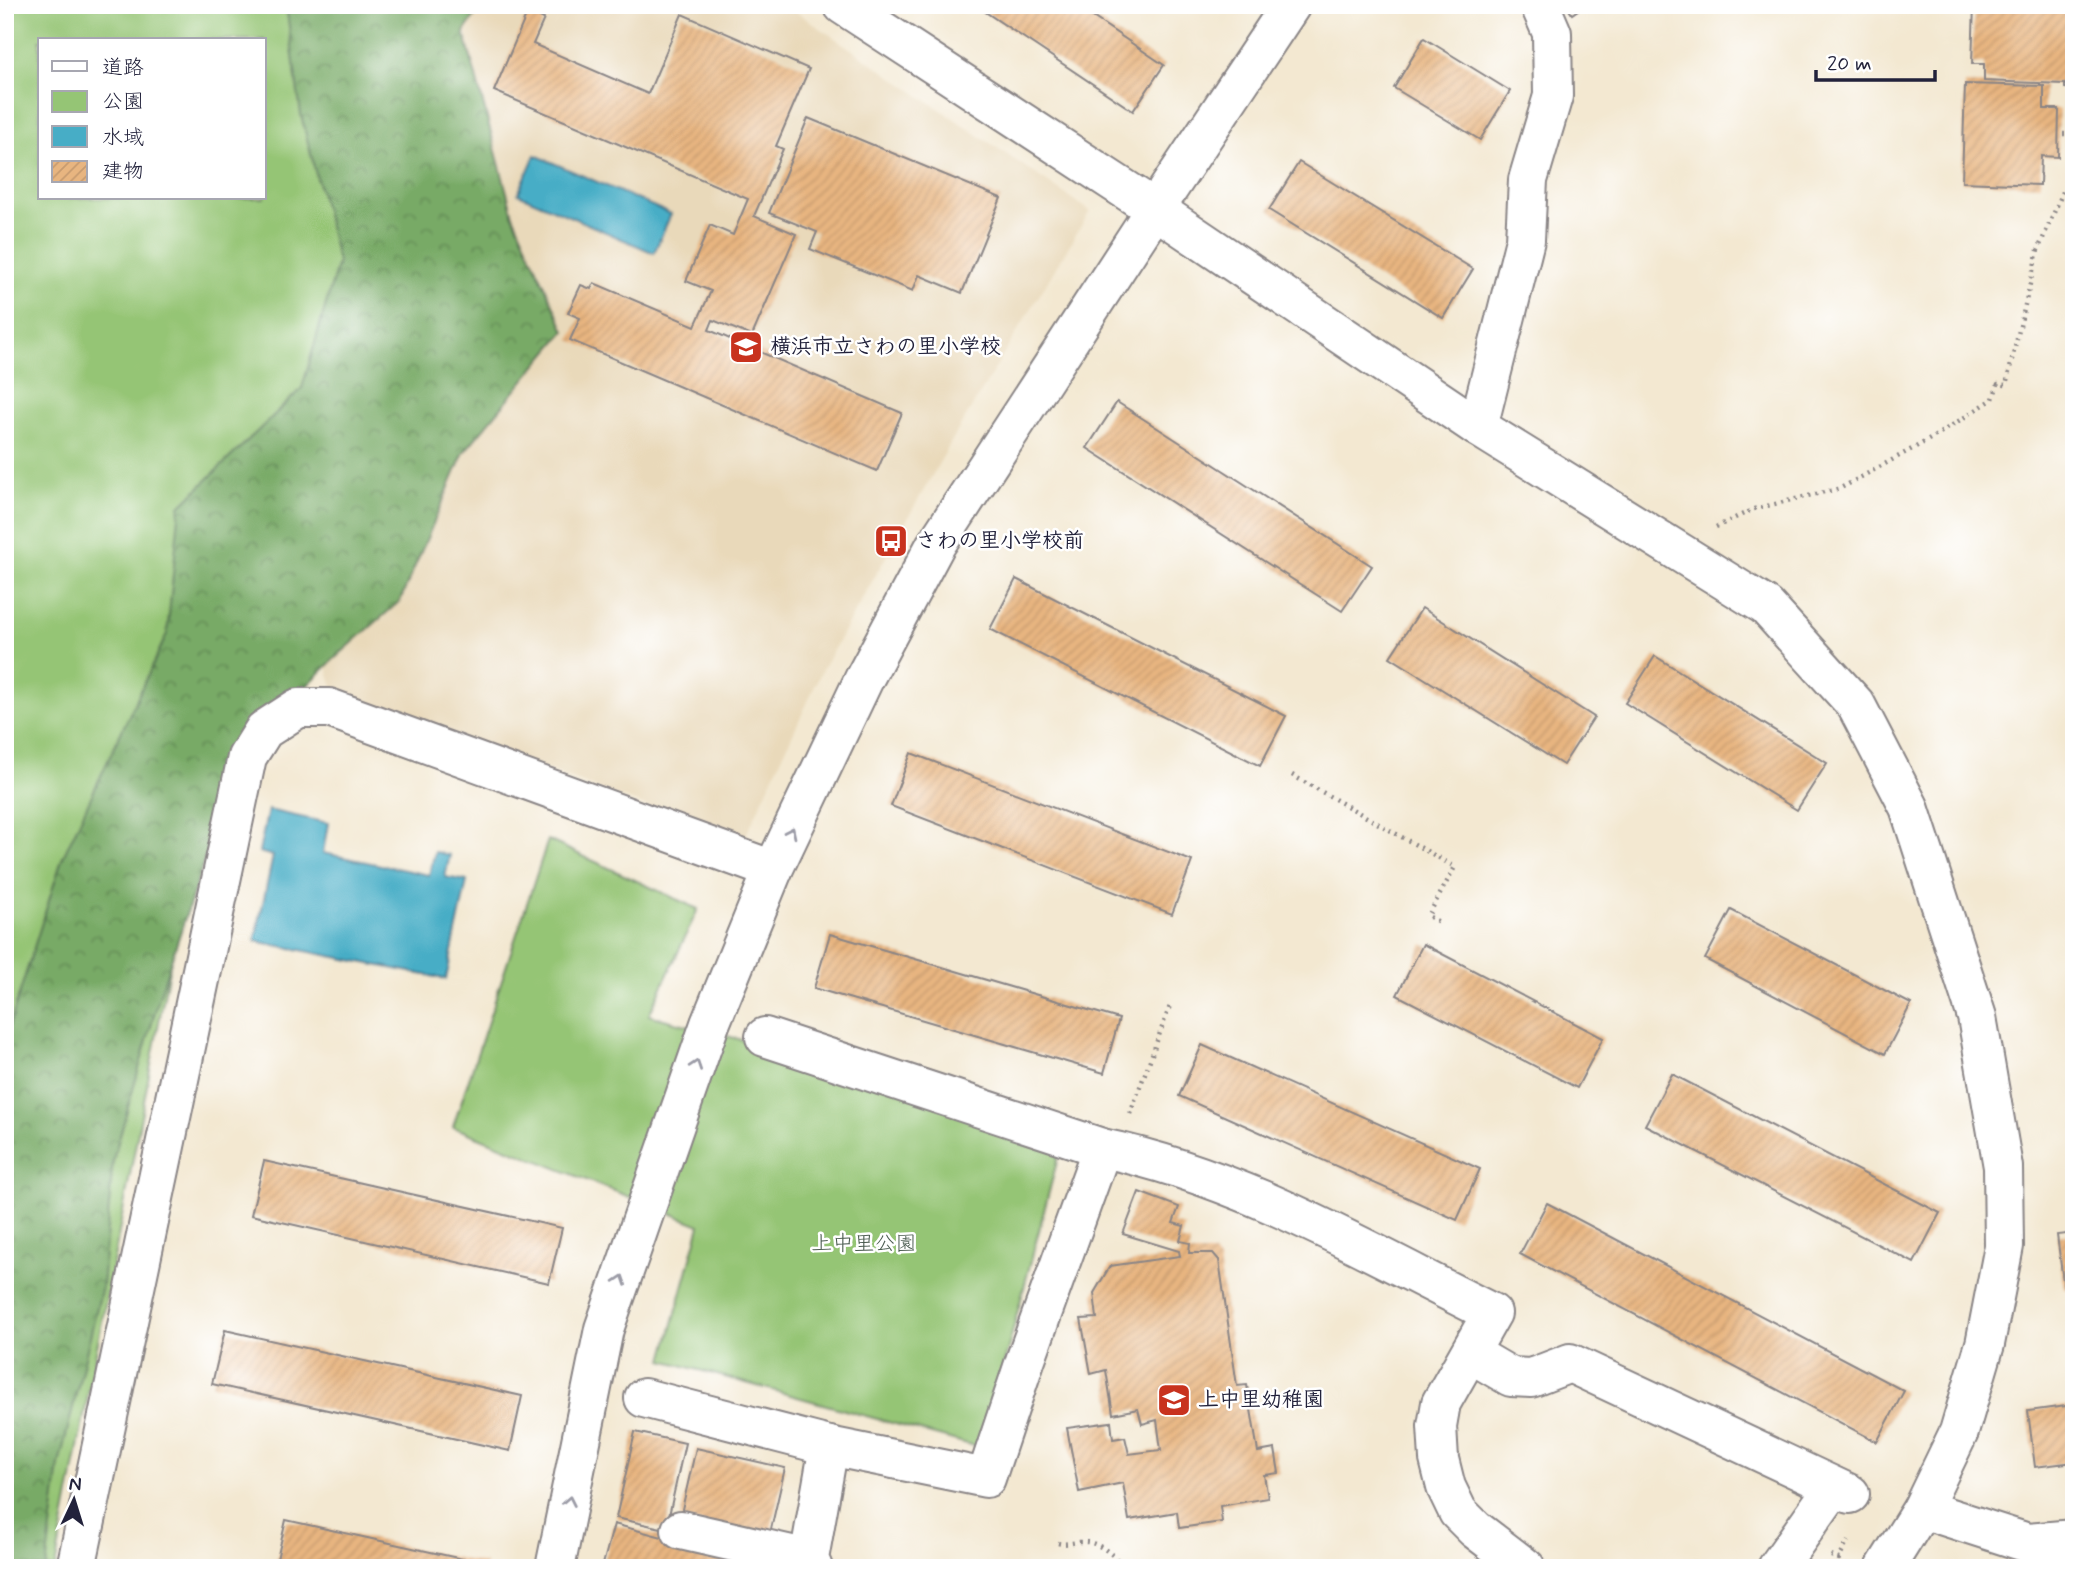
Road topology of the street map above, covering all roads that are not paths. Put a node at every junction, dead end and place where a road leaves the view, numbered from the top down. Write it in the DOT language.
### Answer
graph roads {
  1 [pos="843,5"];
  2 [pos="1291,5"];
  3 [pos="1540,5"];
  4 [pos="1155,209"];
  5 [pos="1478,427"];
  6 [pos="773,870"];
  7 [pos="765,1037"];
  8 [pos="1109,1150"];
  9 [pos="1470,1353"];
  10 [pos="644,1398"];
  11 [pos="829,1446"];
  12 [pos="1922,1509"];
  13 [pos="681,1530"];
  14 [pos="2074,1539"];
  15 [pos="811,1563"];
  16 [pos="76,1568"];
  17 [pos="555,1568"];
  18 [pos="1526,1568"];
  19 [pos="1777,1568"];
  20 [pos="1885,1568"];
  1 -- 4 [label="street"];
  2 -- 4 [label="street"];
  3 -- 5 [label="street"];
  4 -- 5 [label="street"];
  6 -- 4 [label="street, one-way"];
  5 -- 12 [label="street"];
  6 -- 16 [label="street"];
  17 -- 6 [label="street, one-way"];
  7 -- 8 [label="street"];
  8 -- 9 [label="street"];
  8 -- 11 [label="street"];
  9 -- 18 [label="street"];
  9 -- 19 [label="street"];
  10 -- 11 [label="street"];
  11 -- 15 [label="street"];
  12 -- 14 [label="street"];
  12 -- 20 [label="street"];
  13 -- 15 [label="street"];
}
